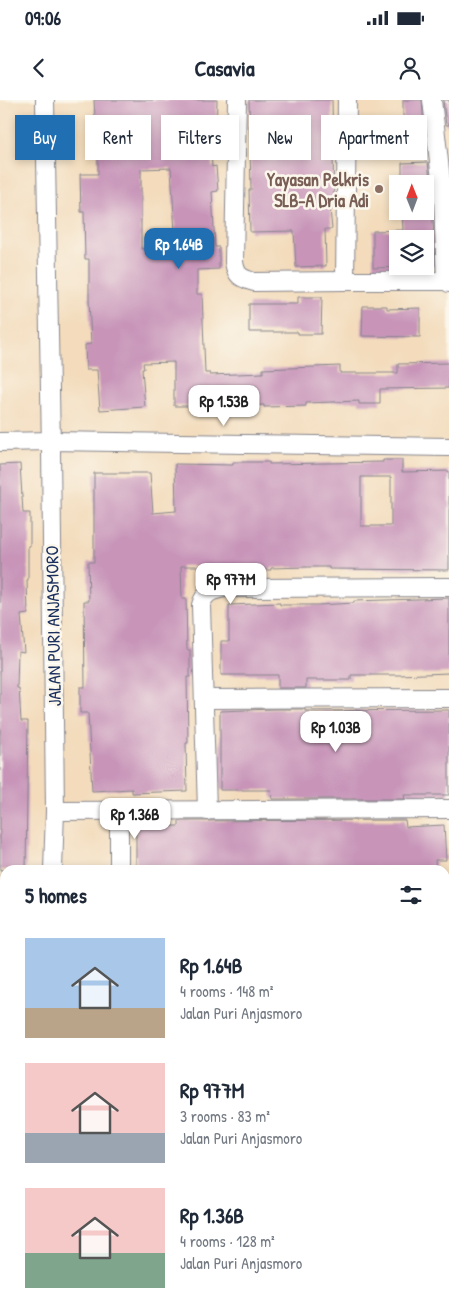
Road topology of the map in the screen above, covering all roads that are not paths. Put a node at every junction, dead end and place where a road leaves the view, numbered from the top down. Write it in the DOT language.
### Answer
graph roads {
  1 [pos="46,100"];
  2 [pos="237,100"];
  3 [pos="347,100"];
  4 [pos="432,100"];
  5 [pos="446,197"];
  6 [pos="346,281"];
  7 [pos="447,282"];
  8 [pos="51,441"];
  9 [pos="0,442"];
  10 [pos="449,447"];
  11 [pos="449,587"];
  12 [pos="449,698"];
  13 [pos="204,699"];
  14 [pos="449,809"];
  15 [pos="207,810"];
  16 [pos="55,811"];
  17 [pos="119,811"];
  18 [pos="53,865"];
  19 [pos="119,865"];
  1 -- 8 [label="street, JALAN PURI ANJASMORO"];
  2 -- 6 [label="street"];
  3 -- 6 [label="street"];
  4 -- 5 [label="street"];
  5 -- 7 [label="street"];
  6 -- 7 [label="street"];
  8 -- 9 [label="street"];
  8 -- 10 [label="street"];
  8 -- 16 [label="street, JALAN PURI ANJASMORO"];
  11 -- 13 [label="street"];
  12 -- 13 [label="street"];
  13 -- 15 [label="street"];
  14 -- 15 [label="street"];
  15 -- 17 [label="street"];
  16 -- 17 [label="street"];
  16 -- 18 [label="street, JALAN PURI ANJASMORO"];
  17 -- 19 [label="street"];
}
